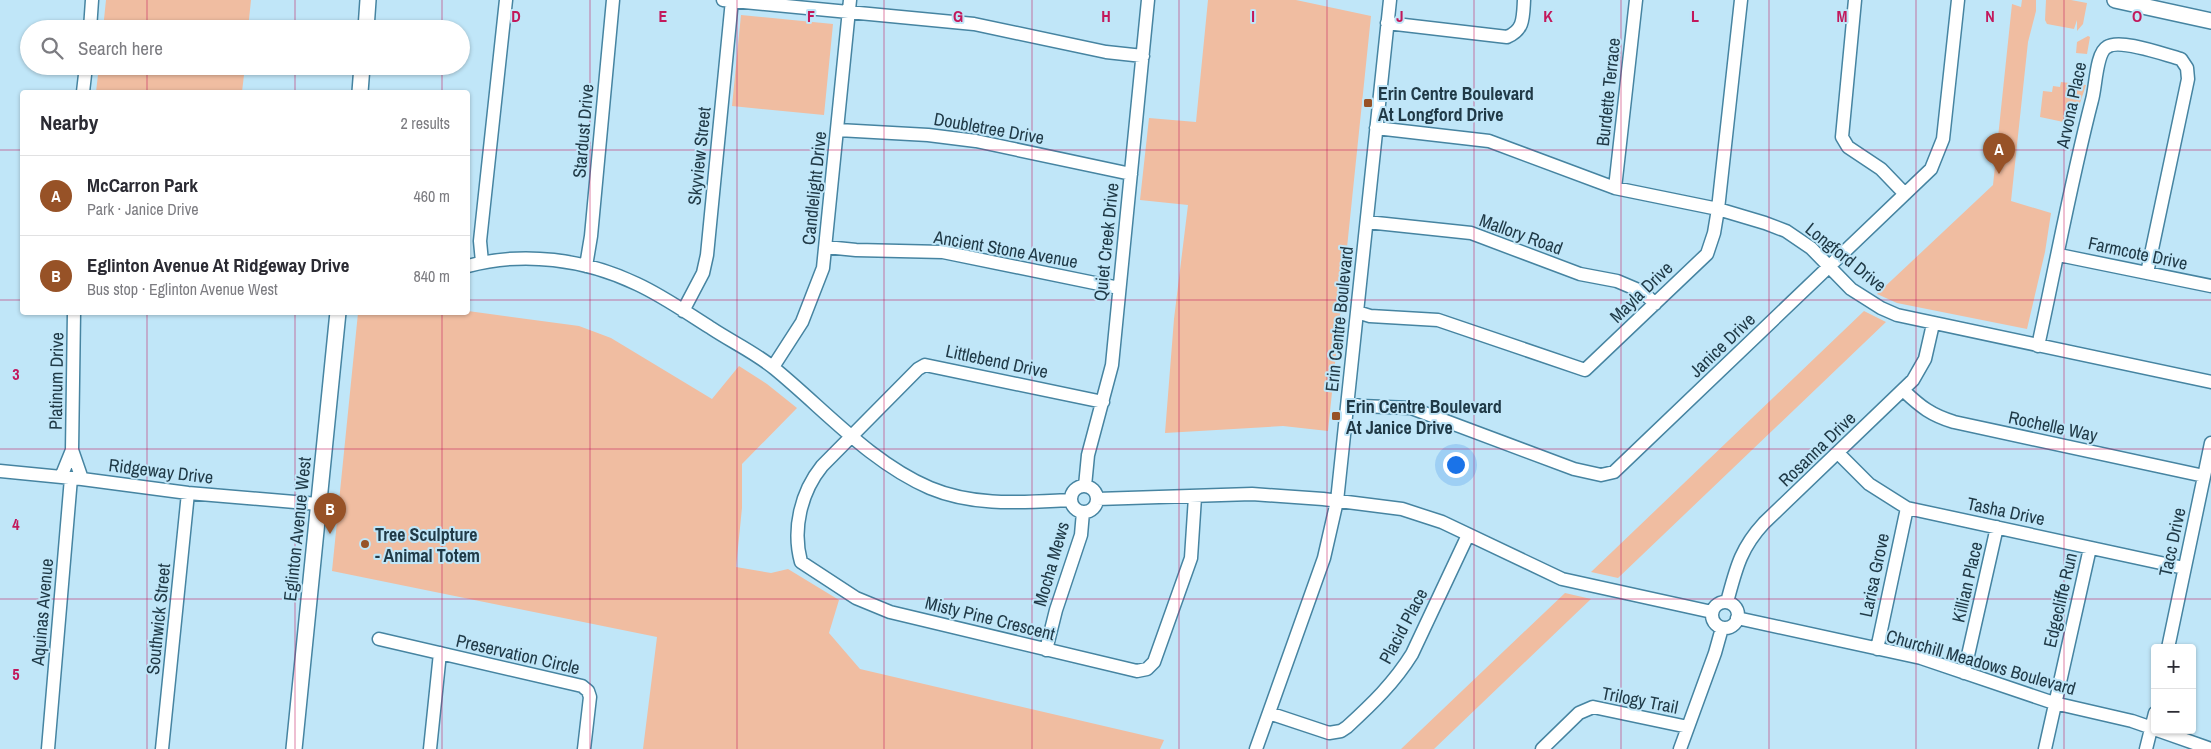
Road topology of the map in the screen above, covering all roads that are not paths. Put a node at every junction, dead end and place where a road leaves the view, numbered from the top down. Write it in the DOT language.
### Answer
graph roads {
  1 [pos="92,0"];
  2 [pos="368,0"];
  3 [pos="506,0"];
  4 [pos="613,0"];
  5 [pos="729,0"];
  6 [pos="1148,0"];
  7 [pos="1390,0"];
  8 [pos="1524,0"];
  9 [pos="1636,0"];
  10 [pos="1741,0"];
  11 [pos="1856,0"];
  12 [pos="1958,0"];
  13 [pos="2115,0"];
  14 [pos="849,6"];
  15 [pos="91,20"];
  16 [pos="367,20"];
  17 [pos="2211,21"];
  18 [pos="1387,23"];
  19 [pos="1143,56"];
  20 [pos="85,75"];
  21 [pos="361,75"];
  22 [pos="84,90"];
  23 [pos="360,90"];
  24 [pos="1376,128"];
  25 [pos="838,130"];
  26 [pos="1132,174"];
  27 [pos="1615,188"];
  28 [pos="1905,194"];
  29 [pos="1718,209"];
  30 [pos="1367,222"];
  31 [pos="826,247"];
  32 [pos="2059,255"];
  33 [pos="482,262"];
  34 [pos="470,265"];
  35 [pos="586,266"];
  36 [pos="1830,267"];
  37 [pos="2147,273"];
  38 [pos="2211,286"];
  39 [pos="1119,288"];
  40 [pos="1655,304"];
  41 [pos="683,311"];
  42 [pos="1357,312"];
  43 [pos="74,315"];
  44 [pos="338,315"];
  45 [pos="1933,324"];
  46 [pos="2038,346"];
  47 [pos="773,367"];
  48 [pos="2211,382"];
  49 [pos="1904,390"];
  50 [pos="1103,402"];
  51 [pos="1348,403"];
  52 [pos="852,436"];
  53 [pos="2211,443"];
  54 [pos="72,450"];
  55 [pos="1838,453"];
  56 [pos="0,472"];
  57 [pos="2204,476"];
  58 [pos="71,478"];
  59 [pos="1085,486"];
  60 [pos="188,493"];
  61 [pos="1195,497"];
  62 [pos="1097,499"];
  63 [pos="1071,500"];
  64 [pos="1337,501"];
  65 [pos="318,504"];
  66 [pos="1907,508"];
  67 [pos="1083,514"];
  68 [pos="1997,527"];
  69 [pos="1468,535"];
  70 [pos="2090,548"];
  71 [pos="2184,568"];
  72 [pos="1727,602"];
  73 [pos="1712,612"];
  74 [pos="1738,618"];
  75 [pos="1722,628"];
  76 [pos="379,638"];
  77 [pos="2169,644"];
  78 [pos="1876,649"];
  79 [pos="1046,650"];
  80 [pos="440,654"];
  81 [pos="1964,673"];
  82 [pos="2054,703"];
  83 [pos="1269,713"];
  84 [pos="1688,727"];
  85 [pos="2151,728"];
  86 [pos="2153,734"];
  87 [pos="2169,734"];
  88 [pos="48,749"];
  89 [pos="162,749"];
  90 [pos="294,749"];
  91 [pos="430,749"];
  92 [pos="584,749"];
  93 [pos="1256,749"];
  94 [pos="1542,749"];
  95 [pos="1680,749"];
  96 [pos="2045,749"];
  97 [pos="2146,749"];
  98 [pos="2211,749"];
  1 -- 15 [label="street"];
  2 -- 16 [label="main road"];
  3 -- 33 [label="street"];
  4 -- 35 [label="street, Stardust Drive"];
  5 -- 14 [label="street"];
  5 -- 41 [label="street, Skyview Street"];
  6 -- 19 [label="street, Quiet Creek Drive"];
  7 -- 18 [label="street, Erin Centre Boulevard"];
  8 -- 18 [label="street"];
  9 -- 27 [label="street, Burdette Terrace"];
  10 -- 29 [label="street, Mayla Drive"];
  11 -- 28 [label="street"];
  12 -- 28 [label="street, Janice Drive"];
  13 -- 17 [label="main road"];
  14 -- 19 [label="street"];
  14 -- 25 [label="street, Candlelight Drive"];
  18 -- 24 [label="street, Erin Centre Boulevard"];
  19 -- 26 [label="street, Quiet Creek Drive"];
  20 -- 22 [label="street"];
  21 -- 23 [label="main road"];
  24 -- 27 [label="street, Longford Drive"];
  24 -- 30 [label="street, Erin Centre Boulevard"];
  25 -- 26 [label="street, Doubletree Drive"];
  25 -- 31 [label="street, Candlelight Drive"];
  26 -- 39 [label="street, Quiet Creek Drive"];
  27 -- 29 [label="street, Longford Drive"];
  28 -- 36 [label="street, Janice Drive"];
  29 -- 36 [label="street, Longford Drive"];
  29 -- 40 [label="street, Mayla Drive"];
  30 -- 40 [label="street, Mallory Road"];
  30 -- 42 [label="street, Erin Centre Boulevard"];
  31 -- 39 [label="street, Ancient Stone Avenue"];
  31 -- 47 [label="street, Candlelight Drive"];
  32 -- 37 [label="street, Farmcote Drive"];
  32 -- 37 [label="street, Arvona Place"];
  32 -- 46 [label="street, Arvona Place"];
  33 -- 34 [label="street"];
  33 -- 35 [label="street"];
  35 -- 41 [label="street"];
  36 -- 45 [label="street, Longford Drive"];
  36 -- 51 [label="street, Janice Drive"];
  37 -- 38 [label="street, Farmcote Drive"];
  39 -- 50 [label="street, Quiet Creek Drive"];
  40 -- 42 [label="street, Mayla Drive"];
  41 -- 47 [label="street"];
  42 -- 51 [label="street, Erin Centre Boulevard"];
  43 -- 54 [label="street, Platinum Drive"];
  44 -- 65 [label="main road, Eglinton Avenue West"];
  45 -- 46 [label="street, Longford Drive"];
  45 -- 49 [label="street, Rosanna Drive"];
  46 -- 48 [label="street, Longford Drive"];
  47 -- 52 [label="street"];
  49 -- 55 [label="street, Rosanna Drive"];
  49 -- 57 [label="street, Rochelle Way"];
  50 -- 52 [label="street, Littlebend Drive"];
  50 -- 59 [label="street, Quiet Creek Drive"];
  51 -- 64 [label="street, Erin Centre Boulevard"];
  52 -- 63 [label="street"];
  52 -- 79 [label="street, Misty Pine Crescent"];
  53 -- 57 [label="street, Tacc Drive"];
  54 -- 58 [label="street, Platinum Drive"];
  54 -- 58 [label="street, Platinum Drive"];
  55 -- 66 [label="street, Tasha Drive"];
  55 -- 72 [label="street, Rosanna Drive"];
  56 -- 58 [label="street, Ridgeway Drive"];
  57 -- 71 [label="street, Tacc Drive"];
  58 -- 60 [label="street, Ridgeway Drive"];
  58 -- 88 [label="street, Aquinas Avenue"];
  59 -- 62 [label="street"];
  59 -- 63 [label="street"];
  60 -- 65 [label="street, Ridgeway Drive"];
  60 -- 89 [label="street, Southwick Street"];
  61 -- 62 [label="street"];
  61 -- 64 [label="street"];
  61 -- 79 [label="street, Misty Pine Crescent"];
  62 -- 67 [label="street"];
  63 -- 67 [label="street"];
  64 -- 69 [label="street"];
  64 -- 83 [label="street, Erin Centre Boulevard"];
  65 -- 90 [label="main road, Eglinton Avenue West"];
  66 -- 68 [label="street, Tasha Drive"];
  66 -- 78 [label="street, Larisa Grove"];
  67 -- 79 [label="street, Mocha Mews"];
  68 -- 70 [label="street, Tasha Drive"];
  68 -- 81 [label="street, Killian Place"];
  69 -- 73 [label="street"];
  69 -- 83 [label="street, Placid Place"];
  70 -- 71 [label="street, Tasha Drive"];
  70 -- 82 [label="street, Edgecliffe Run"];
  71 -- 77 [label="street, Tacc Drive"];
  72 -- 73 [label="street"];
  72 -- 74 [label="street"];
  73 -- 75 [label="street"];
  74 -- 75 [label="street"];
  74 -- 78 [label="street, Churchill Meadows Boulevard"];
  75 -- 84 [label="street"];
  76 -- 80 [label="street, Preservation Circle"];
  78 -- 81 [label="street, Churchill Meadows Boulevard"];
  80 -- 91 [label="street, Preservation Circle"];
  80 -- 92 [label="street, Preservation Circle"];
  81 -- 82 [label="street, Churchill Meadows Boulevard"];
  82 -- 85 [label="street, Churchill Meadows Boulevard"];
  82 -- 96 [label="street, Edgecliffe Run"];
  83 -- 93 [label="street, Erin Centre Boulevard"];
  84 -- 94 [label="street, Trilogy Trail"];
  84 -- 95 [label="street"];
  86 -- 97 [label="street"];
  87 -- 98 [label="street, Churchill Meadows Boulevard"];
}
